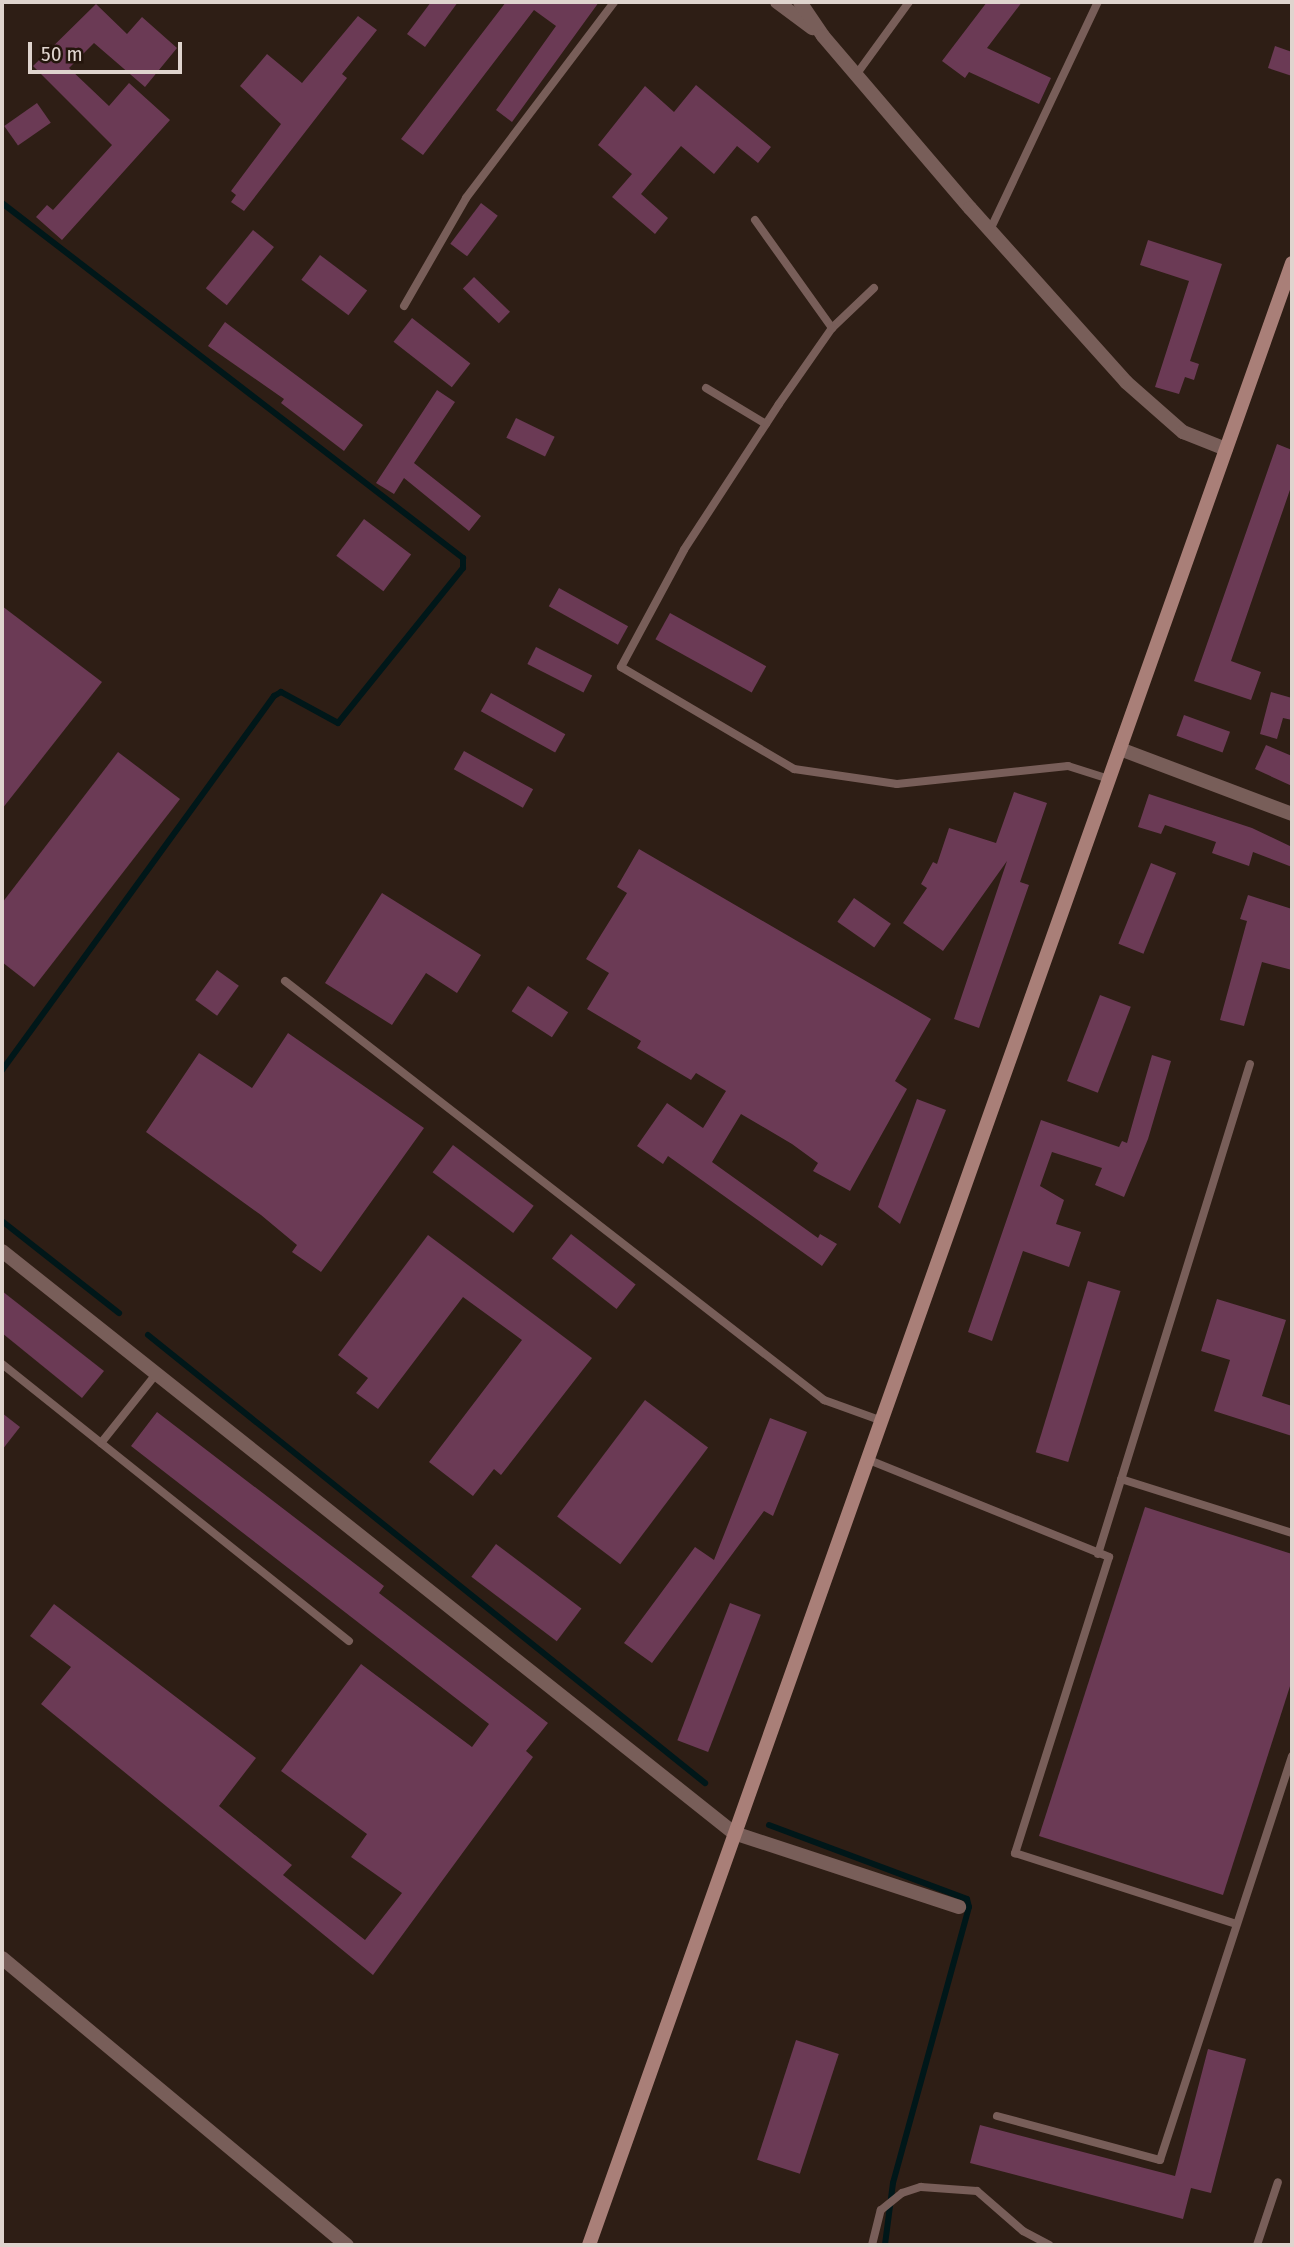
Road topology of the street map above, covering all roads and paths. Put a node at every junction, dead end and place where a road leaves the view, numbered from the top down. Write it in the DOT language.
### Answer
graph roads {
  1 [pos="614,2"];
  2 [pos="777,2"];
  3 [pos="800,2"];
  4 [pos="909,2"];
  5 [pos="1098,2"];
  6 [pos="823,36"];
  7 [pos="856,75"];
  8 [pos="755,220"];
  9 [pos="989,229"];
  10 [pos="1292,263"];
  11 [pos="874,288"];
  12 [pos="404,306"];
  13 [pos="832,328"];
  14 [pos="706,388"];
  15 [pos="766,424"];
  16 [pos="1226,449"];
  17 [pos="1120,749"];
  18 [pos="1109,779"];
  19 [pos="1292,814"];
  20 [pos="285,981"];
  21 [pos="1250,1064"];
  22 [pos="2,1251"];
  23 [pos="2,1364"];
  24 [pos="156,1374"];
  25 [pos="882,1421"];
  26 [pos="102,1443"];
  27 [pos="869,1460"];
  28 [pos="1121,1479"];
  29 [pos="1292,1533"];
  30 [pos="1098,1555"];
  31 [pos="349,1641"];
  32 [pos="1292,1756"];
  33 [pos="734,1833"];
  34 [pos="959,1907"];
  35 [pos="1236,1924"];
  36 [pos="2,1958"];
  37 [pos="997,2116"];
  38 [pos="1278,2182"];
  39 [pos="347,2245"];
  40 [pos="589,2245"];
  41 [pos="872,2245"];
  42 [pos="1049,2245"];
  43 [pos="1257,2245"];
  1 -- 12 [label="lane"];
  2 -- 6 [label="street"];
  3 -- 6 [label="street"];
  4 -- 7 [label="lane"];
  5 -- 9 [label="lane"];
  6 -- 7 [label="street"];
  7 -- 9 [label="street"];
  8 -- 13 [label="lane"];
  9 -- 16 [label="street"];
  10 -- 16 [label="street"];
  11 -- 13 [label="lane"];
  13 -- 15 [label="lane"];
  14 -- 15 [label="lane"];
  15 -- 18 [label="lane"];
  16 -- 17 [label="street"];
  17 -- 18 [label="street"];
  17 -- 19 [label="street"];
  18 -- 25 [label="street"];
  20 -- 25 [label="lane"];
  21 -- 28 [label="lane"];
  22 -- 24 [label="street"];
  23 -- 26 [label="lane"];
  24 -- 26 [label="lane"];
  24 -- 33 [label="street"];
  25 -- 27 [label="street"];
  26 -- 31 [label="lane"];
  27 -- 30 [label="lane"];
  27 -- 33 [label="street"];
  28 -- 29 [label="lane"];
  28 -- 30 [label="lane"];
  30 -- 35 [label="lane"];
  32 -- 35 [label="lane"];
  33 -- 34 [label="street"];
  33 -- 40 [label="street"];
  35 -- 37 [label="lane"];
  36 -- 39 [label="street"];
  38 -- 43 [label="lane"];
  41 -- 42 [label="lane"];
}
